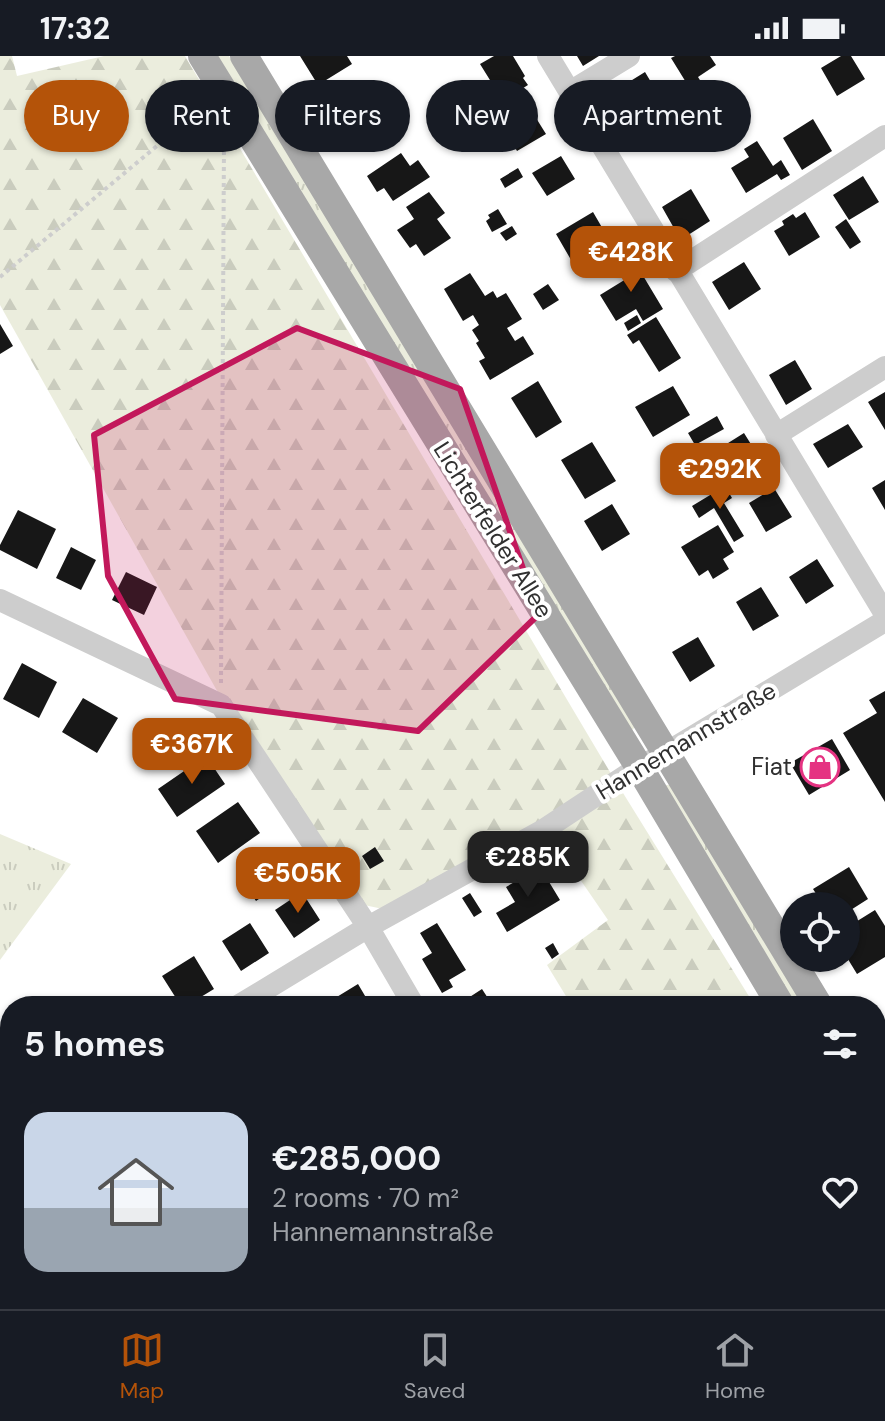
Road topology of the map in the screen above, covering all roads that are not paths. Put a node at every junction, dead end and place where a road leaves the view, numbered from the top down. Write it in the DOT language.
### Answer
graph roads {
  1 [pos="202,56"];
  2 [pos="244,56"];
  3 [pos="548,56"];
  4 [pos="629,56"];
  5 [pos="563,80"];
  6 [pos="590,80"];
  7 [pos="885,136"];
  8 [pos="606,152"];
  9 [pos="676,271"];
  10 [pos="885,367"];
  11 [pos="776,435"];
  12 [pos="0,600"];
  13 [pos="885,614"];
  14 [pos="885,621"];
  15 [pos="666,753"];
  16 [pos="639,767"];
  17 [pos="368,927"];
  18 [pos="254,996"];
  19 [pos="408,996"];
  20 [pos="775,996"];
  21 [pos="813,996"];
  1 -- 16 [label="main road, Lichterfelder Allee"];
  2 -- 15 [label="main road, Lichterfelder Allee"];
  3 -- 5 [label="street"];
  4 -- 6 [label="street"];
  7 -- 9 [label="street"];
  8 -- 9 [label="street"];
  9 -- 11 [label="street"];
  10 -- 11 [label="street"];
  11 -- 13 [label="street"];
  12 -- 17 [label="street"];
  14 -- 15 [label="street, Hannemannstraße"];
  15 -- 16 [label="street, Hannemannstraße"];
  15 -- 21 [label="main road, Lichterfelder Allee"];
  16 -- 17 [label="street, Hannemannstraße"];
  16 -- 20 [label="main road, Lichterfelder Allee"];
  17 -- 18 [label="street, Hannemannstraße"];
  17 -- 19 [label="street"];
}
